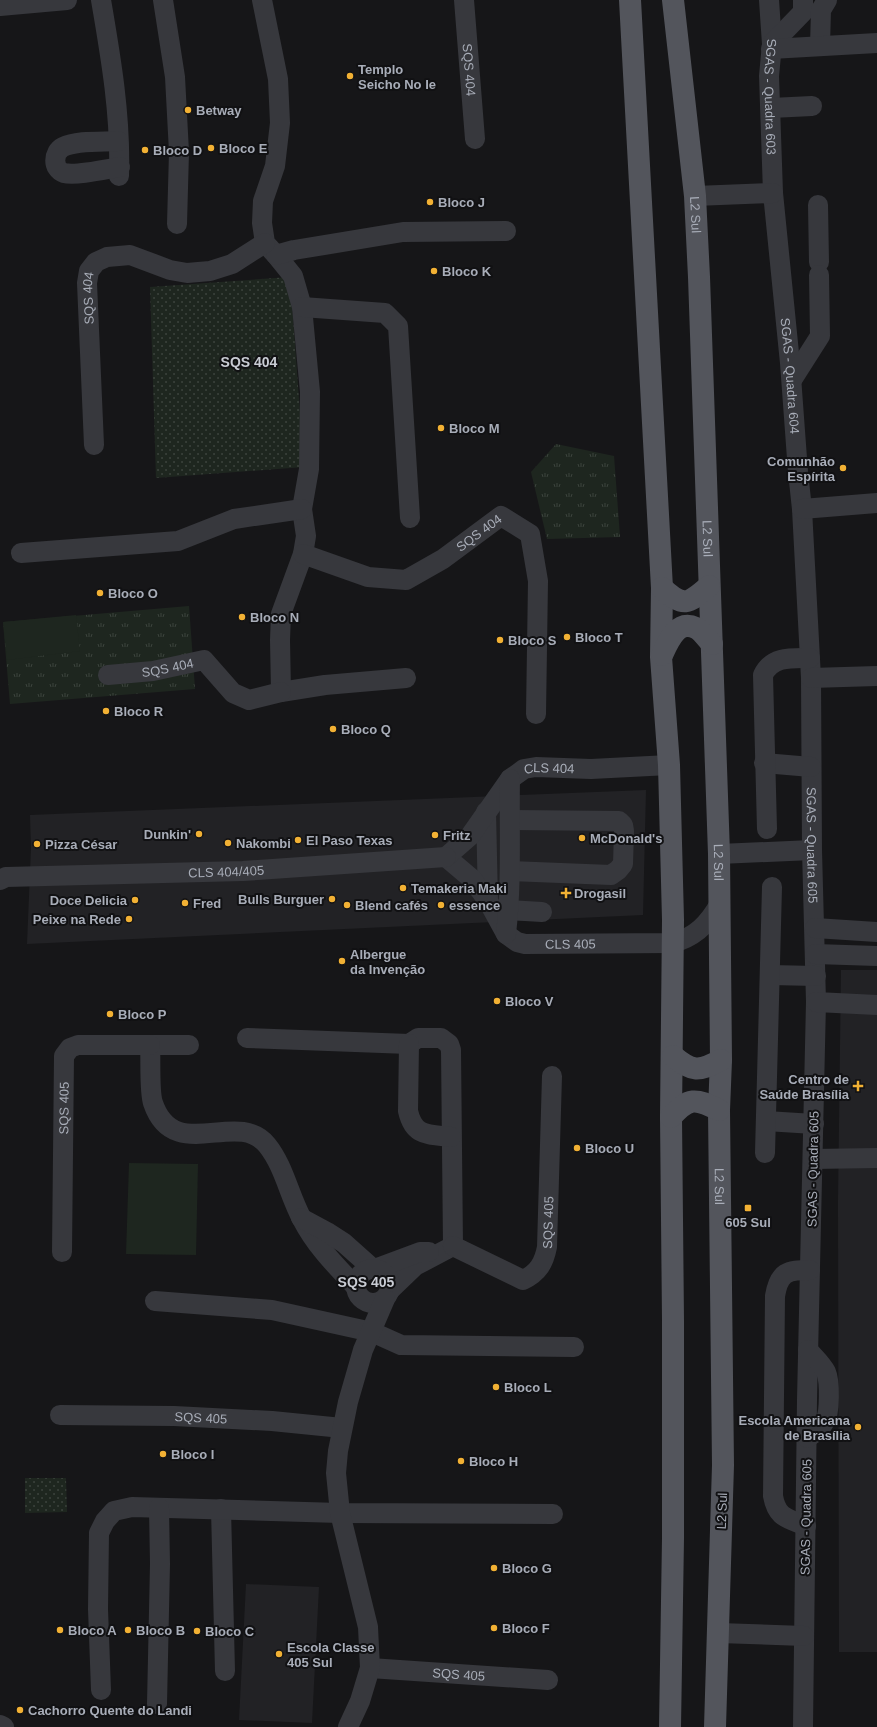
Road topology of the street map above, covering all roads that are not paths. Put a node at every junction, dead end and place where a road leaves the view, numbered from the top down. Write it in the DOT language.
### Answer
graph roads {
  1 [pos="67,0"];
  2 [pos="101,0"];
  3 [pos="163,0"];
  4 [pos="262,0"];
  5 [pos="464,0"];
  6 [pos="630,0"];
  7 [pos="673,0"];
  8 [pos="769,0"];
  9 [pos="803,0"];
  10 [pos="827,0"];
  11 [pos="24,2"];
  12 [pos="0,6"];
  13 [pos="877,43"];
  14 [pos="820,46"];
  15 [pos="772,47"];
  16 [pos="812,106"];
  17 [pos="771,108"];
  18 [pos="475,139"];
  19 [pos="118,141"];
  20 [pos="773,194"];
  21 [pos="695,196"];
  22 [pos="818,205"];
  23 [pos="177,224"];
  24 [pos="506,231"];
  25 [pos="270,249"];
  26 [pos="302,306"];
  27 [pos="792,380"];
  28 [pos="94,445"];
  29 [pos="877,503"];
  30 [pos="302,509"];
  31 [pos="802,509"];
  32 [pos="410,518"];
  33 [pos="21,553"];
  34 [pos="303,554"];
  35 [pos="709,586"];
  36 [pos="662,588"];
  37 [pos="712,644"];
  38 [pos="661,657"];
  39 [pos="810,658"];
  40 [pos="108,675"];
  41 [pos="877,676"];
  42 [pos="406,678"];
  43 [pos="811,678"];
  44 [pos="281,692"];
  45 [pos="536,714"];
  46 [pos="764,763"];
  47 [pos="669,765"];
  48 [pos="811,767"];
  49 [pos="510,779"];
  50 [pos="538,810"];
  51 [pos="486,812"];
  52 [pos="510,814"];
  53 [pos="767,830"];
  54 [pos="812,850"];
  55 [pos="719,854"];
  56 [pos="446,857"];
  57 [pos="510,871"];
  58 [pos="2,877"];
  59 [pos="772,887"];
  60 [pos="488,901"];
  61 [pos="720,902"];
  62 [pos="508,910"];
  63 [pos="542,912"];
  64 [pos="815,928"];
  65 [pos="877,932"];
  66 [pos="506,934"];
  67 [pos="672,943"];
  68 [pos="816,954"];
  69 [pos="877,956"];
  70 [pos="770,975"];
  71 [pos="816,976"];
  72 [pos="816,1002"];
  73 [pos="877,1005"];
  74 [pos="247,1038"];
  75 [pos="409,1044"];
  76 [pos="150,1045"];
  77 [pos="189,1045"];
  78 [pos="673,1056"];
  79 [pos="721,1060"];
  80 [pos="552,1076"];
  81 [pos="719,1110"];
  82 [pos="671,1117"];
  83 [pos="766,1121"];
  84 [pos="814,1124"];
  85 [pos="451,1137"];
  86 [pos="765,1153"];
  87 [pos="877,1158"];
  88 [pos="813,1159"];
  89 [pos="301,1218"];
  90 [pos="446,1250"];
  91 [pos="62,1252"];
  92 [pos="374,1268"];
  93 [pos="810,1270"];
  94 [pos="358,1292"];
  95 [pos="387,1294"];
  96 [pos="155,1301"];
  97 [pos="366,1331"];
  98 [pos="574,1347"];
  99 [pos="60,1415"];
  100 [pos="342,1428"];
  101 [pos="159,1508"];
  102 [pos="221,1509"];
  103 [pos="340,1513"];
  104 [pos="553,1514"];
  105 [pos="806,1526"];
  106 [pos="719,1633"];
  107 [pos="804,1636"];
  108 [pos="370,1668"];
  109 [pos="225,1671"];
  110 [pos="548,1680"];
  111 [pos="101,1690"];
  112 [pos="360,1701"];
  113 [pos="157,1704"];
  114 [pos="0,1725"];
  115 [pos="4,1727"];
  116 [pos="339,1727"];
  117 [pos="348,1727"];
  118 [pos="670,1727"];
  119 [pos="715,1727"];
  120 [pos="803,1727"];
  1 -- 11 [label="street"];
  2 -- 19 [label="street"];
  3 -- 23 [label="street"];
  4 -- 25 [label="street"];
  5 -- 18 [label="street, SQS 404"];
  6 -- 36 [label="main road"];
  7 -- 21 [label="main road, L2 Sul"];
  8 -- 15 [label="street, SGAS - Quadra 603"];
  9 -- 15 [label="street"];
  10 -- 14 [label="street"];
  11 -- 12 [label="street"];
  13 -- 14 [label="street"];
  14 -- 15 [label="street"];
  15 -- 17 [label="street, SGAS - Quadra 603"];
  16 -- 17 [label="street"];
  17 -- 20 [label="street, SGAS - Quadra 603"];
  19 -- 19 [label="street"];
  20 -- 21 [label="street"];
  20 -- 27 [label="street, SGAS - Quadra 604"];
  21 -- 35 [label="main road, L2 Sul"];
  22 -- 27 [label="street"];
  24 -- 25 [label="street, SQS 404"];
  25 -- 26 [label="street"];
  25 -- 28 [label="street, SQS 404"];
  26 -- 30 [label="street"];
  26 -- 32 [label="street"];
  27 -- 31 [label="street, SGAS - Quadra 604"];
  29 -- 31 [label="street"];
  30 -- 33 [label="street"];
  30 -- 34 [label="street"];
  31 -- 39 [label="street, SGAS - Quadra 604"];
  34 -- 44 [label="street"];
  34 -- 45 [label="street, SQS 404"];
  35 -- 36 [label="main road"];
  35 -- 37 [label="main road, L2 Sul"];
  36 -- 38 [label="main road"];
  37 -- 38 [label="main road"];
  37 -- 55 [label="main road, L2 Sul"];
  38 -- 47 [label="main road"];
  39 -- 43 [label="street, SGAS - Quadra 604"];
  39 -- 46 [label="street"];
  40 -- 44 [label="street, SQS 404"];
  41 -- 43 [label="street"];
  42 -- 44 [label="street, SQS 404"];
  43 -- 48 [label="street, SGAS - Quadra 605"];
  46 -- 48 [label="street"];
  46 -- 53 [label="street"];
  47 -- 49 [label="street, CLS 404"];
  47 -- 67 [label="main road"];
  48 -- 54 [label="street, SGAS - Quadra 605"];
  49 -- 51 [label="street, CLS 404"];
  49 -- 52 [label="street"];
  50 -- 52 [label="street"];
  51 -- 56 [label="street, CLS 404"];
  51 -- 60 [label="street"];
  52 -- 57 [label="street"];
  52 -- 57 [label="street"];
  54 -- 55 [label="street"];
  54 -- 64 [label="street, SGAS - Quadra 605"];
  55 -- 61 [label="main road, L2 Sul"];
  56 -- 58 [label="street, CLS 404/405"];
  56 -- 60 [label="street"];
  57 -- 62 [label="street"];
  59 -- 70 [label="street"];
  60 -- 66 [label="street"];
  61 -- 67 [label="street, CLS 405"];
  61 -- 79 [label="main road, L2 Sul"];
  62 -- 63 [label="street"];
  62 -- 66 [label="street"];
  64 -- 65 [label="street"];
  64 -- 68 [label="street, SGAS - Quadra 605"];
  66 -- 67 [label="street, CLS 405"];
  67 -- 78 [label="main road"];
  68 -- 69 [label="street"];
  68 -- 71 [label="street, SGAS - Quadra 605"];
  70 -- 71 [label="street"];
  70 -- 83 [label="street"];
  71 -- 72 [label="street, SGAS - Quadra 605"];
  72 -- 73 [label="street"];
  72 -- 84 [label="street, SGAS - Quadra 605"];
  74 -- 75 [label="street"];
  75 -- 85 [label="street"];
  75 -- 85 [label="street"];
  76 -- 77 [label="street, SQS 405"];
  76 -- 89 [label="street"];
  76 -- 91 [label="street, SQS 405"];
  78 -- 79 [label="main road"];
  78 -- 82 [label="main road"];
  79 -- 81 [label="main road, L2 Sul"];
  80 -- 90 [label="street, SQS 405"];
  81 -- 82 [label="main road"];
  81 -- 106 [label="main road, L2 Sul"];
  82 -- 118 [label="main road"];
  83 -- 84 [label="street"];
  83 -- 86 [label="street"];
  84 -- 88 [label="street, SGAS - Quadra 605"];
  85 -- 90 [label="street"];
  87 -- 88 [label="street"];
  88 -- 93 [label="street, SGAS - Quadra 605"];
  89 -- 92 [label="street"];
  89 -- 94 [label="street"];
  90 -- 92 [label="street, SQS 405"];
  90 -- 95 [label="street"];
  92 -- 94 [label="street"];
  92 -- 95 [label="street"];
  93 -- 105 [label="street, SGAS - Quadra 605"];
  93 -- 105 [label="street"];
  94 -- 95 [label="street"];
  94 -- 97 [label="street"];
  95 -- 97 [label="street"];
  96 -- 97 [label="street"];
  97 -- 98 [label="street"];
  97 -- 100 [label="street"];
  99 -- 100 [label="street, SQS 405"];
  100 -- 103 [label="street"];
  101 -- 102 [label="street"];
  101 -- 111 [label="street"];
  101 -- 113 [label="street"];
  102 -- 103 [label="street"];
  102 -- 109 [label="street"];
  103 -- 104 [label="street"];
  103 -- 108 [label="street"];
  105 -- 107 [label="street, SGAS - Quadra 605"];
  106 -- 107 [label="street"];
  106 -- 119 [label="main road, L2 Sul"];
  107 -- 120 [label="street, SGAS - Quadra 605"];
  108 -- 110 [label="street, SQS 405"];
  108 -- 112 [label="street"];
  112 -- 116 [label="street"];
  112 -- 117 [label="street"];
  114 -- 115 [label="street"];
}
